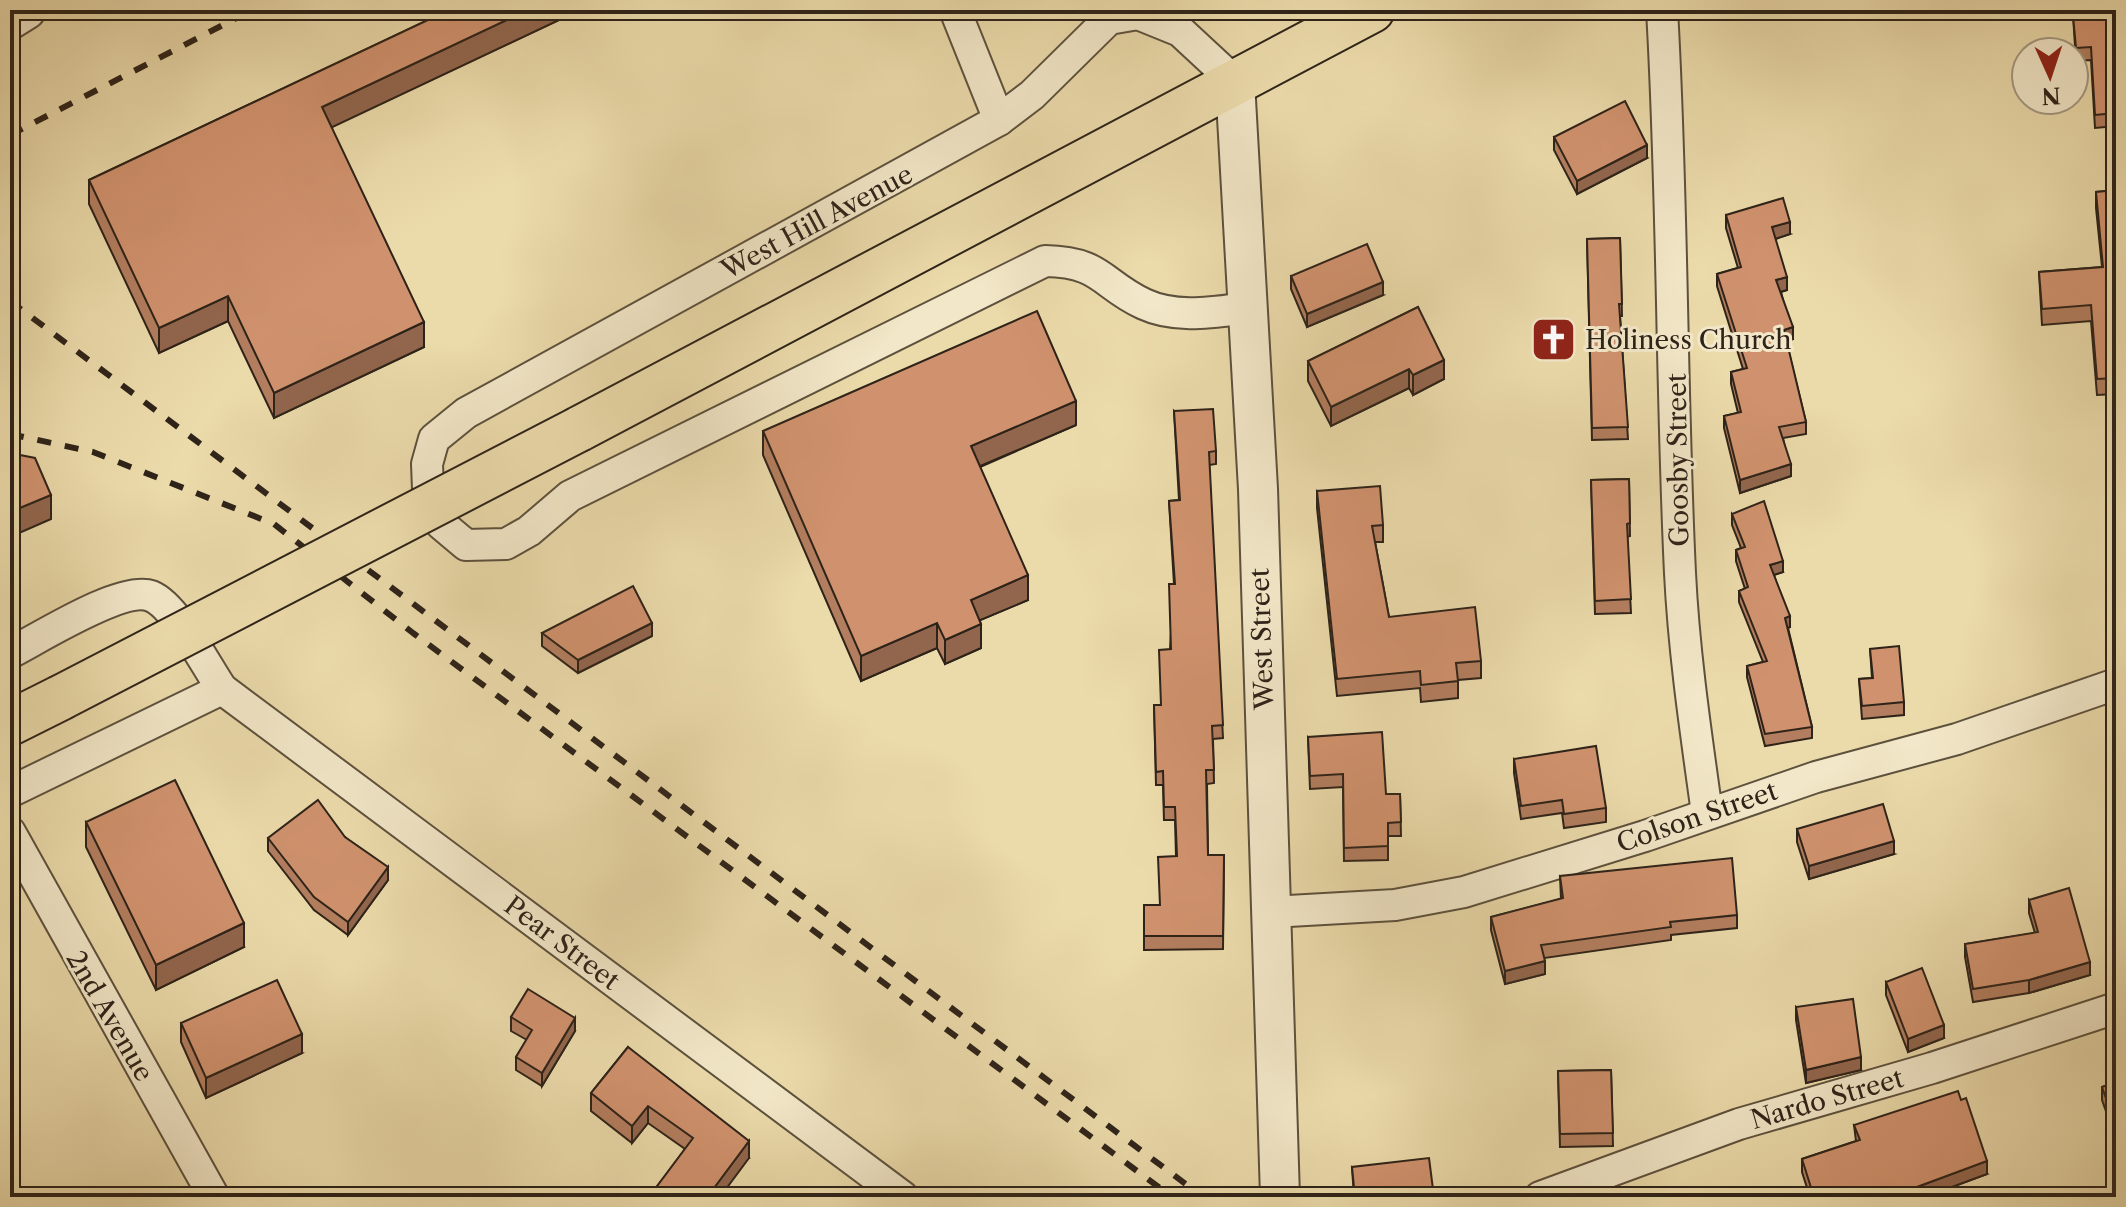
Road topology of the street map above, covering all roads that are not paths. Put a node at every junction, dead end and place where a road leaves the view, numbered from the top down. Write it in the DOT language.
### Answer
graph roads {
  1 [pos="26,10"];
  2 [pos="955,10"];
  3 [pos="1372,10"];
  4 [pos="1662,10"];
  5 [pos="10,20"];
  6 [pos="1235,82"];
  7 [pos="999,120"];
  8 [pos="1248,308"];
  9 [pos="10,653"];
  10 [pos="2116,684"];
  11 [pos="222,689"];
  12 [pos="10,723"];
  13 [pos="10,792"];
  14 [pos="1707,813"];
  15 [pos="10,832"];
  16 [pos="1271,912"];
  17 [pos="2116,1008"];
  18 [pos="214,1197"];
  19 [pos="903,1197"];
  20 [pos="1280,1197"];
  21 [pos="1540,1197"];
  1 -- 5 [label="street"];
  2 -- 7 [label="street"];
  3 -- 6 [label="highway"];
  4 -- 14 [label="street, Goosby Street"];
  6 -- 7 [label="street, West Hill Avenue"];
  6 -- 8 [label="street, West Street"];
  6 -- 12 [label="highway, bridge"];
  7 -- 8 [label="street, West Hill Avenue"];
  8 -- 16 [label="street, West Street"];
  9 -- 11 [label="street"];
  10 -- 14 [label="street, Colson Street"];
  11 -- 13 [label="street"];
  11 -- 19 [label="street, Pear Street"];
  14 -- 16 [label="street, Colson Street"];
  15 -- 18 [label="street, 2nd Avenue"];
  16 -- 20 [label="street, West Street"];
  17 -- 21 [label="street, Nardo Street"];
}
